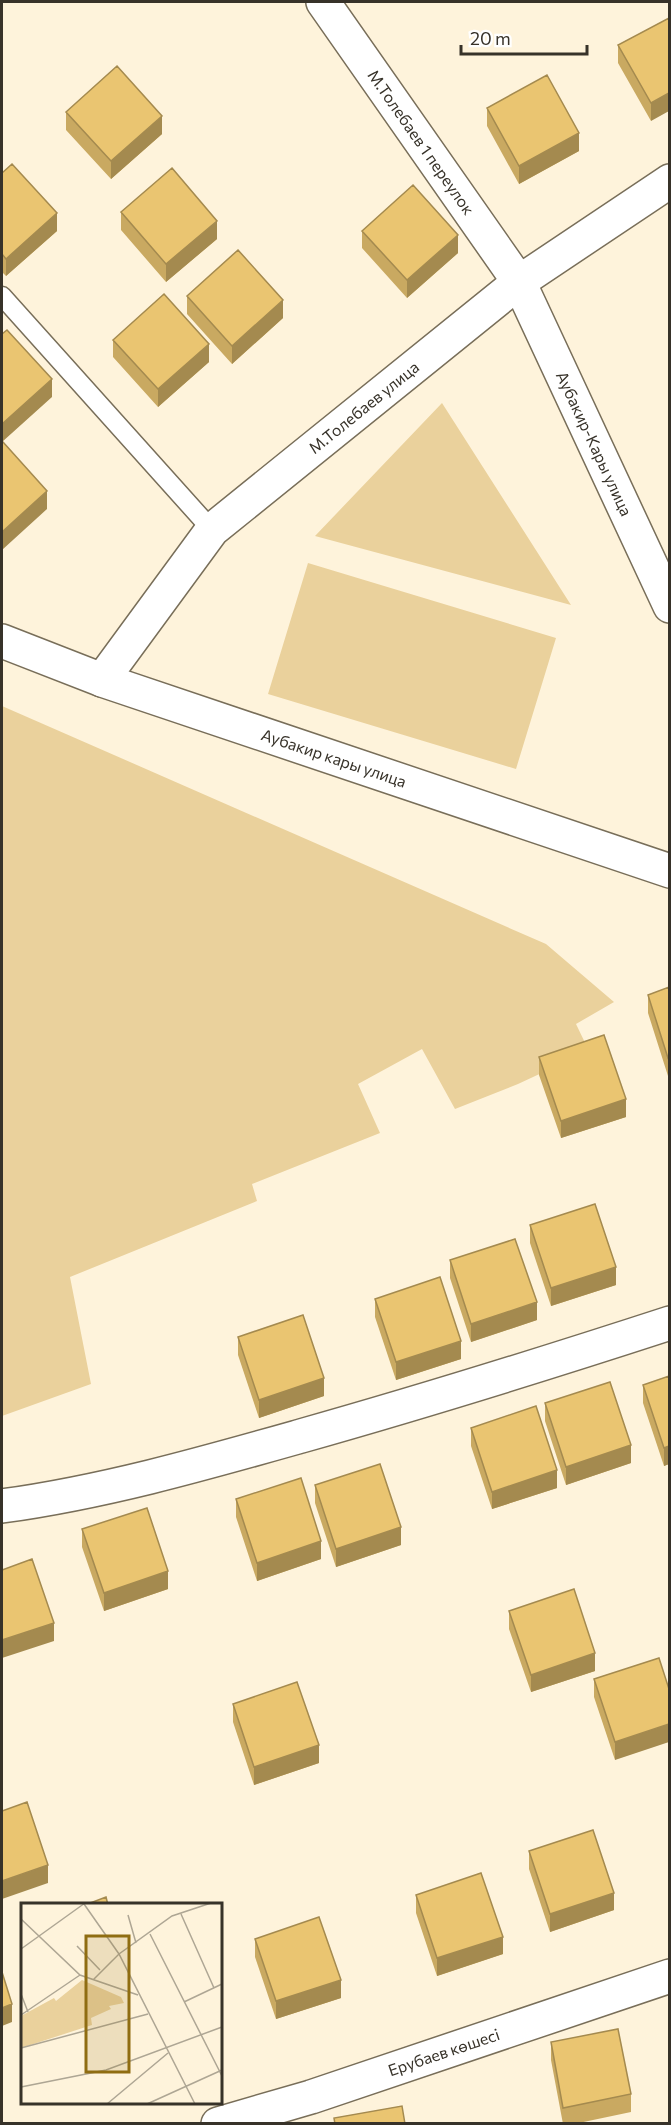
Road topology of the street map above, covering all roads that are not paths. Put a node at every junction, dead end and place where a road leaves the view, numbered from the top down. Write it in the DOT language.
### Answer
graph roads {
  1 [pos="323,2"];
  2 [pos="669,181"];
  3 [pos="519,282"];
  4 [pos="2,296"];
  5 [pos="212,530"];
  6 [pos="669,606"];
  7 [pos="2,641"];
  8 [pos="102,680"];
  9 [pos="669,871"];
  10 [pos="669,1323"];
  11 [pos="2,1506"];
  12 [pos="669,1976"];
  13 [pos="218,2124"];
  1 -- 3 [label="street, М.Толебаев 1 переулок"];
  2 -- 3 [label="street, М.Толебаев улица"];
  3 -- 5 [label="street, М.Толебаев улица"];
  3 -- 6 [label="street, Аубакир-Кары улица"];
  4 -- 5 [label="lane"];
  5 -- 8 [label="street, М.Толебаев улица"];
  7 -- 8 [label="street, Аубакир кары улица"];
  8 -- 9 [label="street, Аубакир кары улица"];
  10 -- 11 [label="street"];
  12 -- 13 [label="street, Ерубаев көшесі"];
}
